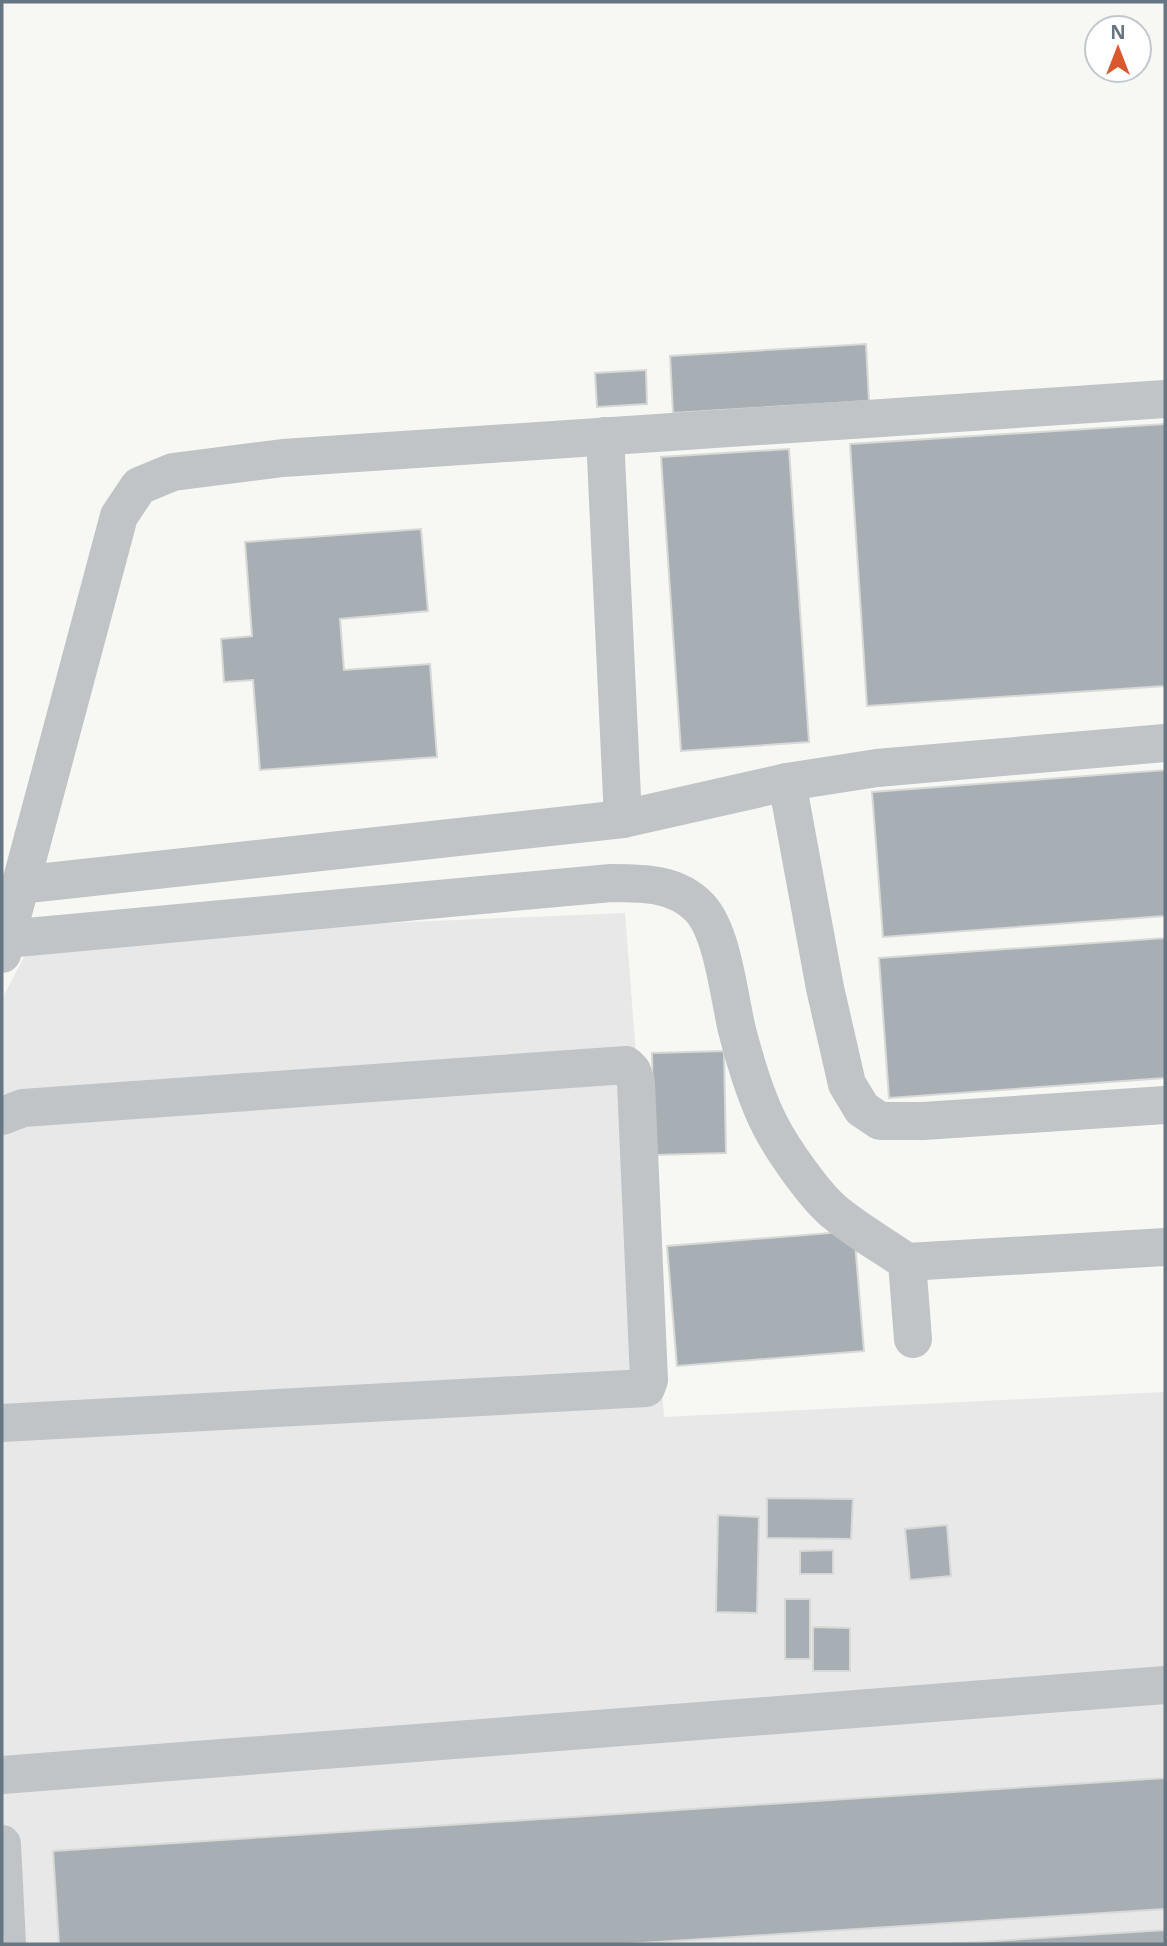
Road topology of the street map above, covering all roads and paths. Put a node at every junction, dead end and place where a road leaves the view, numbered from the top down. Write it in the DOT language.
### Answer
graph roads {
  1 [pos="1165,400"];
  2 [pos="605,436"];
  3 [pos="1165,743"];
  4 [pos="787,782"];
  5 [pos="623,819"];
  6 [pos="19,885"];
  7 [pos="4,947"];
  8 [pos="1165,1105"];
  9 [pos="2,1116"];
  10 [pos="1165,1247"];
  11 [pos="907,1262"];
  12 [pos="913,1339"];
  13 [pos="2,1423"];
  14 [pos="1165,1685"];
  15 [pos="2,1775"];
  16 [pos="2,1844"];
  17 [pos="8,1944"];
  1 -- 2 [label="lane"];
  2 -- 5 [label="lane"];
  2 -- 6 [label="lane"];
  3 -- 4 [label="lane"];
  4 -- 5 [label="lane"];
  4 -- 8 [label="lane"];
  5 -- 6 [label="lane"];
  6 -- 7 [label="lane"];
  7 -- 11 [label="lane"];
  9 -- 13 [label="lane"];
  10 -- 11 [label="lane"];
  11 -- 12 [label="lane"];
  14 -- 15 [label="lane"];
  16 -- 17 [label="lane"];
}
